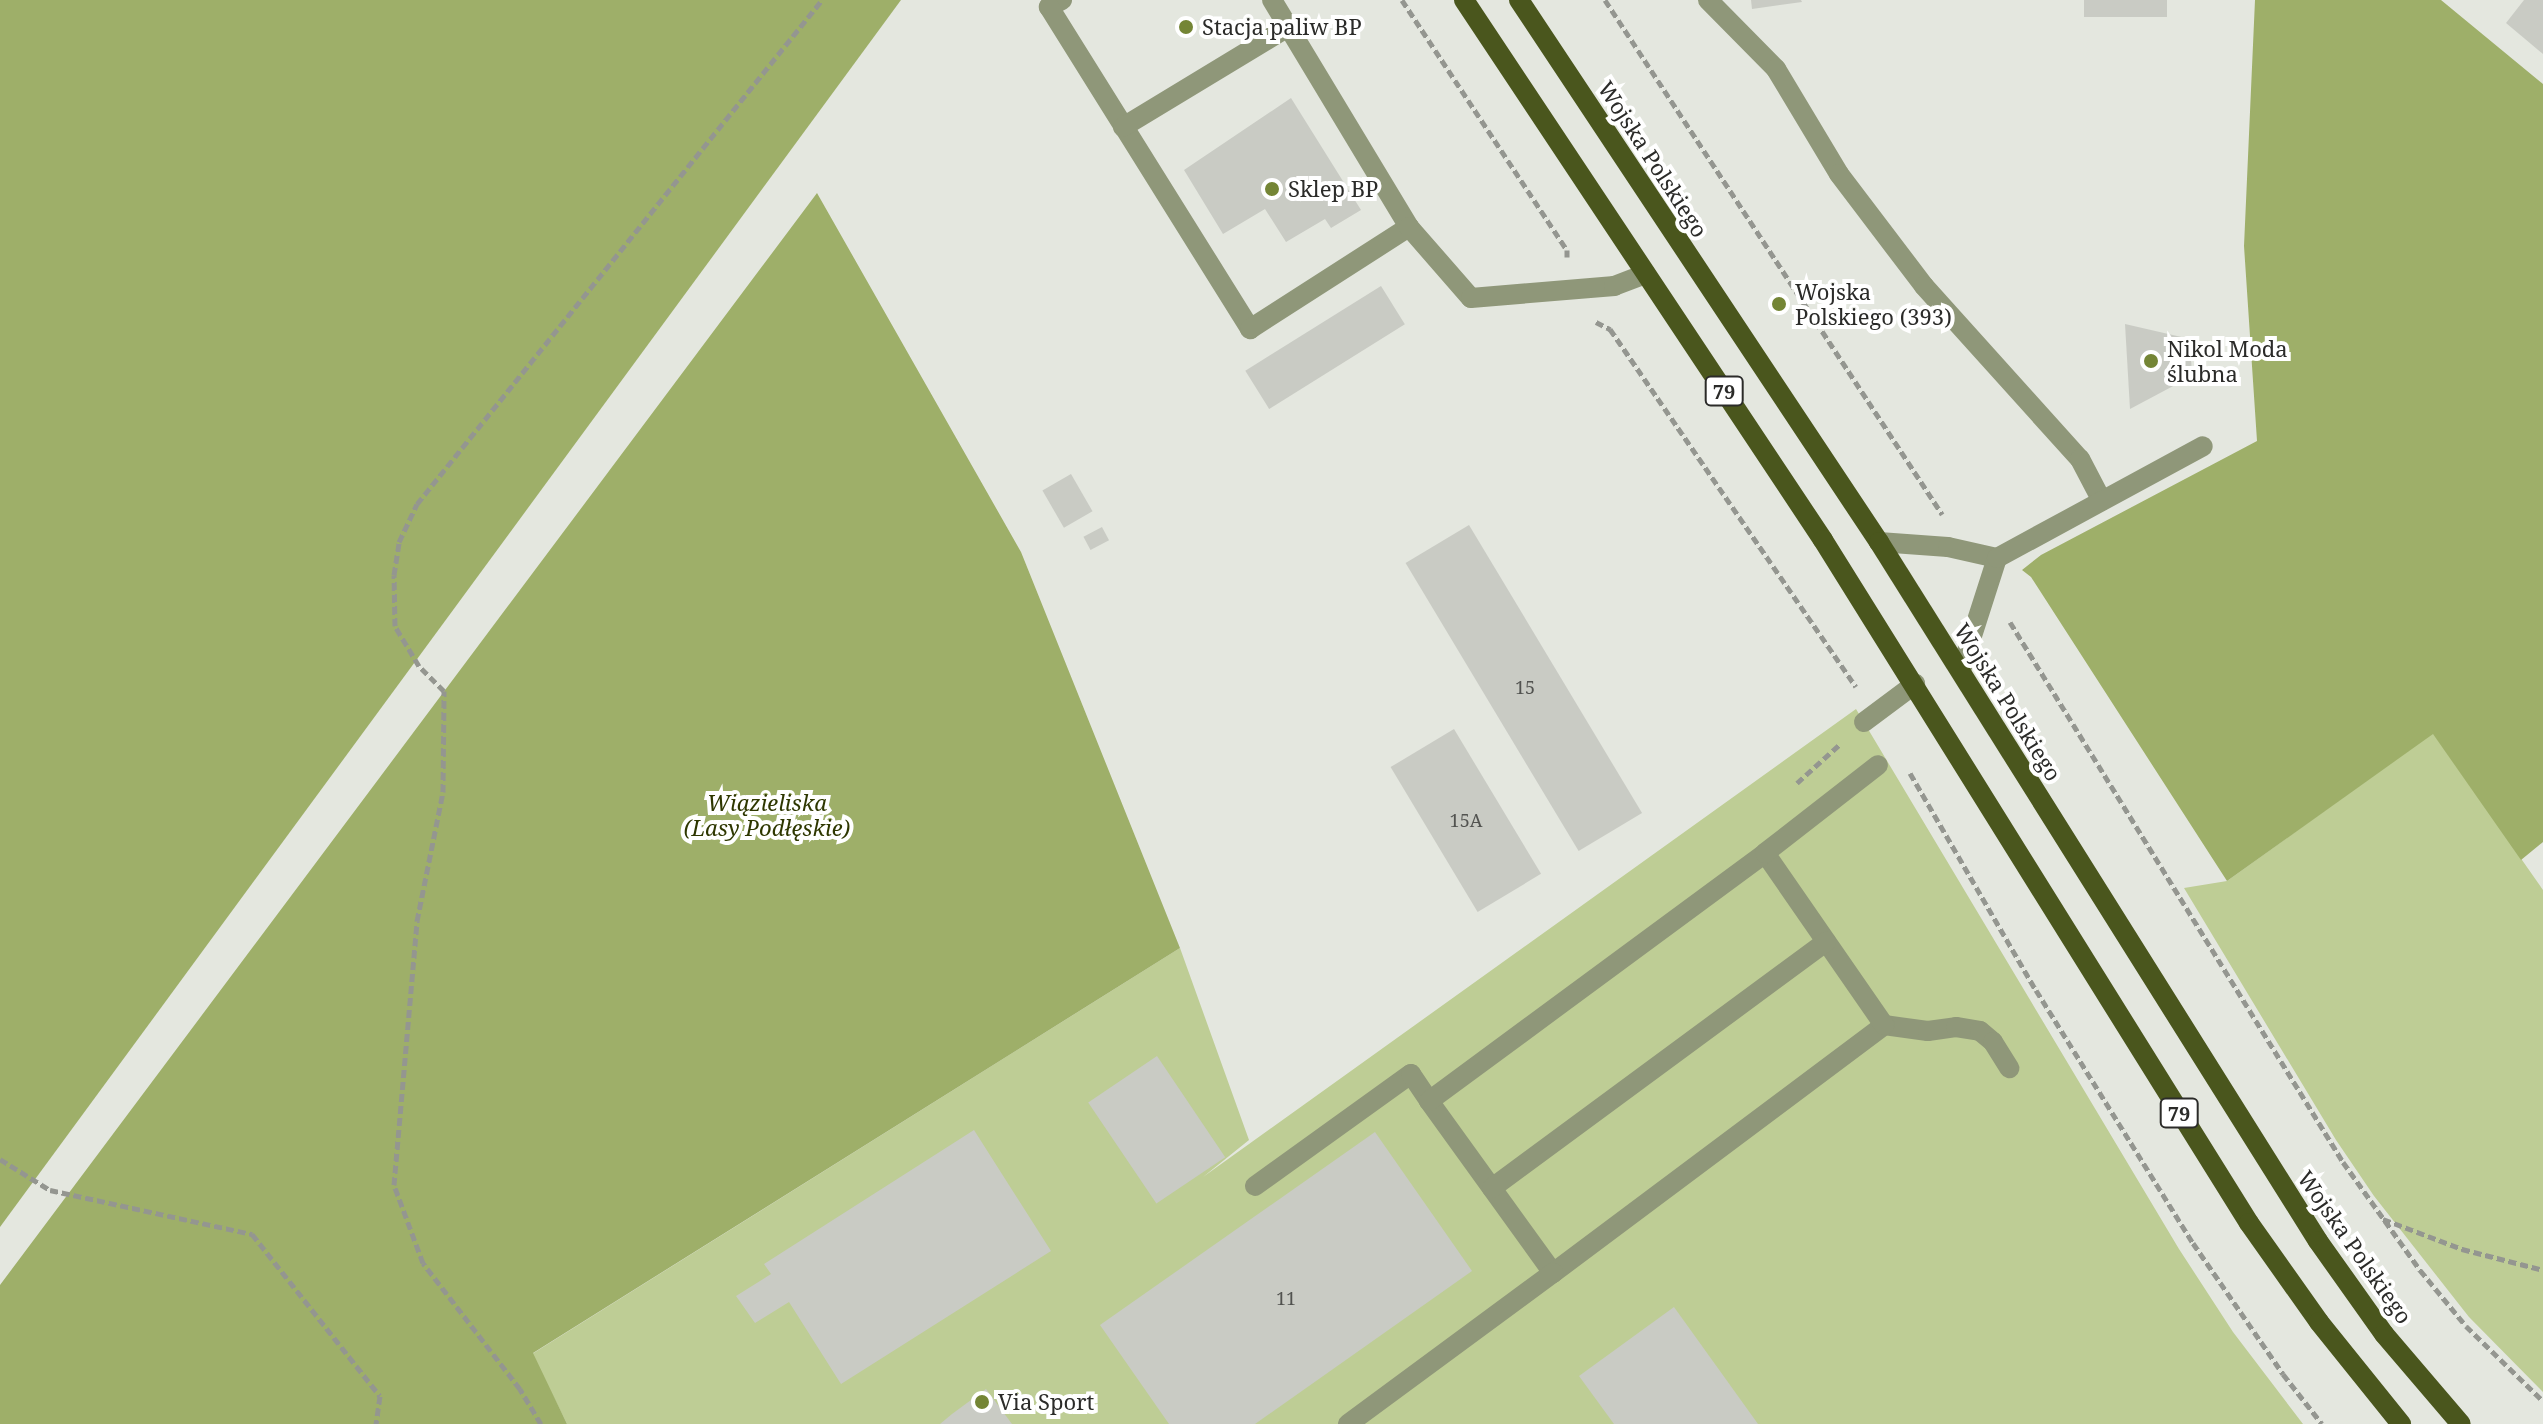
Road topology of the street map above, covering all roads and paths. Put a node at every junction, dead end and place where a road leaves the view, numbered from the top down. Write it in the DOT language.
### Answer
graph roads {
  1 [pos="822,0"];
  2 [pos="1062,0"];
  3 [pos="1272,0"];
  4 [pos="1402,0"];
  5 [pos="1464,0"];
  6 [pos="1519,0"];
  7 [pos="1605,0"];
  8 [pos="1708,0"];
  9 [pos="1288,27"];
  10 [pos="1123,127"];
  11 [pos="1409,227"];
  12 [pos="1567,262"];
  13 [pos="1646,274"];
  14 [pos="1594,320"];
  15 [pos="2203,446"];
  16 [pos="2102,501"];
  17 [pos="1951,522"];
  18 [pos="1879,542"];
  19 [pos="1997,558"];
  20 [pos="2010,614"];
  21 [pos="1961,670"];
  22 [pos="1915,684"];
  23 [pos="1869,719"];
  24 [pos="1878,765"];
  25 [pos="1907,770"];
  26 [pos="1765,853"];
  27 [pos="1826,942"];
  28 [pos="1884,1025"];
  29 [pos="2009,1068"];
  30 [pos="1429,1101"];
  31 [pos="0,1159"];
  32 [pos="1255,1186"];
  33 [pos="1492,1188"];
  34 [pos="2382,1218"];
  35 [pos="2543,1270"];
  36 [pos="1553,1273"];
  37 [pos="2543,1401"];
  38 [pos="376,1424"];
  39 [pos="541,1424"];
  40 [pos="1348,1424"];
  41 [pos="2322,1424"];
  42 [pos="2401,1424"];
  43 [pos="2461,1424"];
  1 -- 39 [label="path"];
  2 -- 10 [label="street"];
  3 -- 9 [label="street"];
  4 -- 12 [label="path"];
  5 -- 13 [label="main road, 79"];
  6 -- 18 [label="main road, Wojska Polskiego / 79"];
  7 -- 17 [label="path"];
  8 -- 16 [label="street"];
  9 -- 10 [label="street"];
  9 -- 11 [label="street"];
  10 -- 11 [label="street"];
  11 -- 13 [label="street"];
  13 -- 22 [label="main road, 79"];
  14 -- 23 [label="path"];
  15 -- 16 [label="street"];
  16 -- 19 [label="street"];
  18 -- 19 [label="street"];
  18 -- 21 [label="main road, Wojska Polskiego / 79"];
  19 -- 21 [label="street"];
  20 -- 34 [label="path"];
  21 -- 43 [label="main road, Wojska Polskiego / 79"];
  22 -- 23 [label="street"];
  22 -- 42 [label="main road, 79"];
  24 -- 26 [label="street"];
  25 -- 41 [label="path"];
  26 -- 27 [label="street"];
  26 -- 30 [label="street"];
  27 -- 28 [label="street"];
  27 -- 33 [label="street"];
  28 -- 29 [label="street"];
  28 -- 36 [label="street"];
  30 -- 32 [label="street"];
  30 -- 33 [label="street"];
  31 -- 38 [label="path"];
  33 -- 36 [label="street"];
  34 -- 35 [label="path"];
  34 -- 37 [label="path"];
  36 -- 40 [label="street"];
}
